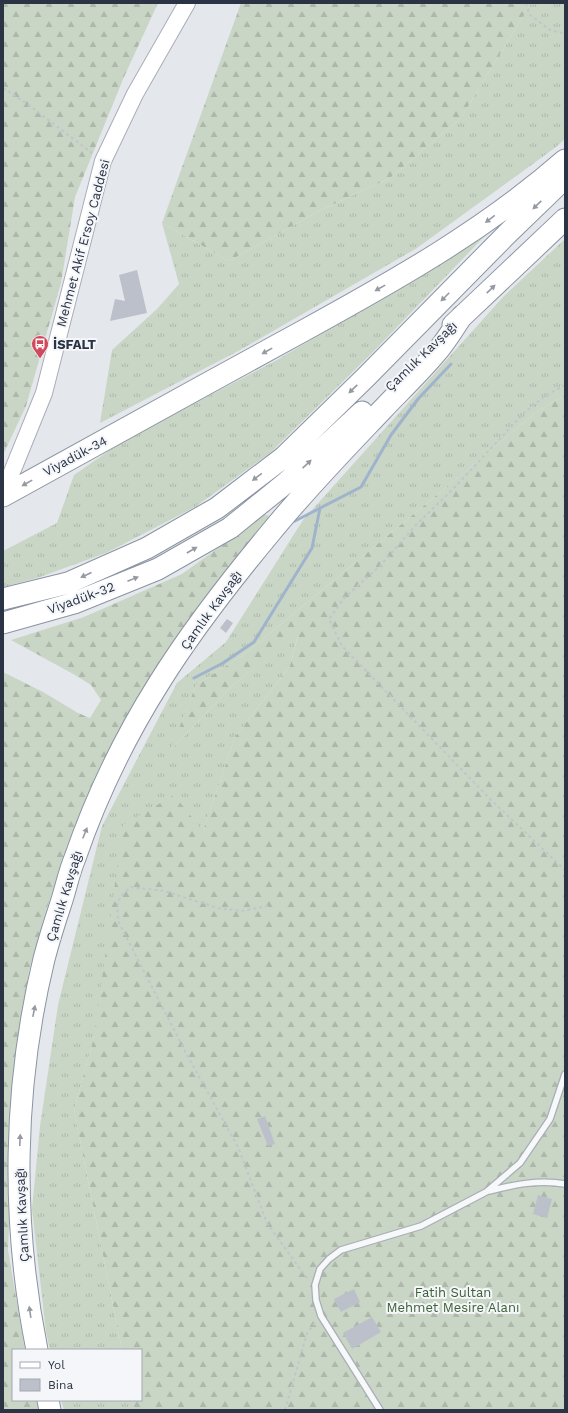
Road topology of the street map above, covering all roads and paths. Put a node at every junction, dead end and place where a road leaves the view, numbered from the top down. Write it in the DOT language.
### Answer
graph roads {
  1 [pos="187,3"];
  2 [pos="526,3"];
  3 [pos="565,34"];
  4 [pos="3,88"];
  5 [pos="565,160"];
  6 [pos="103,161"];
  7 [pos="565,178"];
  8 [pos="565,219"];
  9 [pos="462,316"];
  10 [pos="565,385"];
  11 [pos="3,495"];
  12 [pos="147,548"];
  13 [pos="158,569"];
  14 [pos="3,599"];
  15 [pos="3,622"];
  16 [pos="565,870"];
  17 [pos="268,906"];
  18 [pos="565,1074"];
  19 [pos="565,1184"];
  20 [pos="486,1192"];
  21 [pos="315,1285"];
  22 [pos="321,1316"];
  23 [pos="37,1349"];
  24 [pos="285,1410"];
  25 [pos="380,1410"];
  1 -- 6 [label="main road, Mehmet Akif Ersoy Caddesi"];
  2 -- 3 [label="path"];
  4 -- 6 [label="path"];
  5 -- 11 [label="highway, Viyadük-34, one-way"];
  6 -- 11 [label="main road, Mehmet Akif Ersoy Caddesi"];
  7 -- 12 [label="highway, Çamlık Kavşağı, one-way"];
  9 -- 8 [label="highway, one-way"];
  13 -- 9 [label="highway, Çamlık Kavşağı, one-way"];
  23 -- 9 [label="highway, Çamlık Kavşağı, one-way"];
  10 -- 16 [label="path"];
  12 -- 14 [label="highway, Viyadük-32, one-way"];
  15 -- 13 [label="highway, Viyadük-32, one-way"];
  17 -- 21 [label="path"];
  18 -- 20 [label="lane"];
  19 -- 20 [label="lane"];
  20 -- 21 [label="lane"];
  21 -- 22 [label="lane"];
  22 -- 24 [label="path"];
  22 -- 25 [label="lane"];
}
